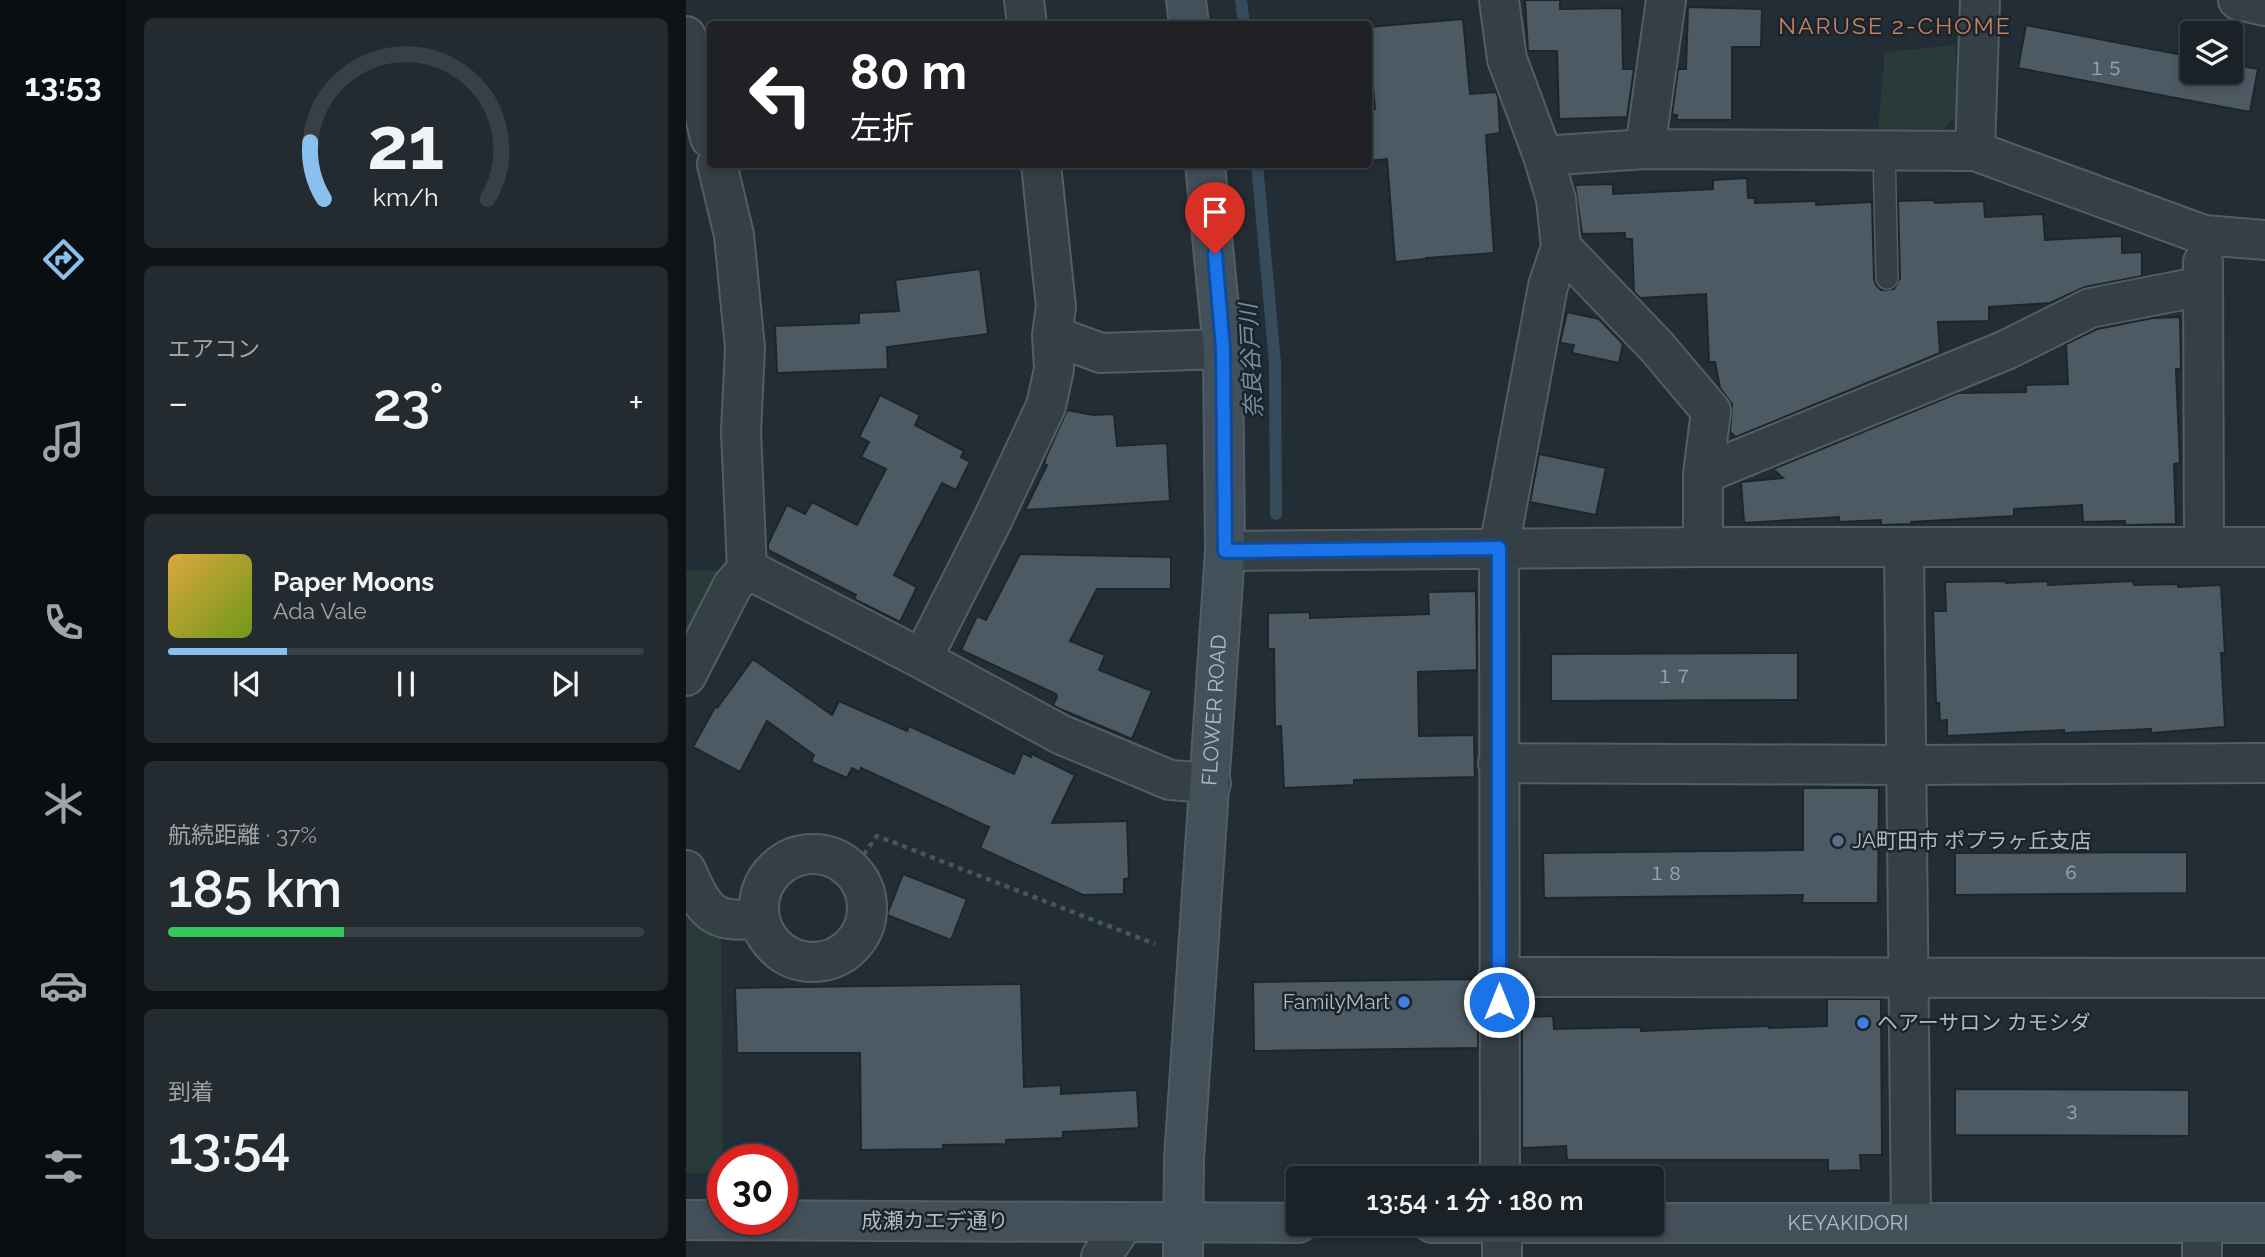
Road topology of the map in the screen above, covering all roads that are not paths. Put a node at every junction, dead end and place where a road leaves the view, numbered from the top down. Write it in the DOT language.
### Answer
graph roads {
  1 [pos="1024,0"];
  2 [pos="1186,0"];
  3 [pos="1499,0"];
  4 [pos="1666,0"];
  5 [pos="1980,0"];
  6 [pos="2238,0"];
  7 [pos="2265,6"];
  8 [pos="1027,21"];
  9 [pos="1189,21"];
  10 [pos="686,36"];
  11 [pos="707,125"];
  12 [pos="1645,149"];
  13 [pos="1884,150"];
  14 [pos="1975,150"];
  15 [pos="1543,156"];
  16 [pos="718,168"];
  17 [pos="1041,168"];
  18 [pos="1205,168"];
  19 [pos="2204,235"];
  20 [pos="2265,240"];
  21 [pos="1561,247"];
  22 [pos="1886,278"];
  23 [pos="2203,286"];
  24 [pos="1052,335"];
  25 [pos="1223,349"];
  26 [pos="1703,474"];
  27 [pos="1703,547"];
  28 [pos="1904,547"];
  29 [pos="2204,547"];
  30 [pos="2265,547"];
  31 [pos="1499,548"];
  32 [pos="1225,551"];
  33 [pos="747,569"];
  34 [pos="922,659"];
  35 [pos="686,676"];
  36 [pos="1498,762"];
  37 [pos="2265,763"];
  38 [pos="1906,765"];
  39 [pos="1211,783"];
  40 [pos="686,870"];
  41 [pos="760,918"];
  42 [pos="1499,977"];
  43 [pos="1907,978"];
  44 [pos="2265,978"];
  45 [pos="1500,1166"];
  46 [pos="686,1220"];
  47 [pos="1124,1222"];
  48 [pos="1664,1223"];
  49 [pos="1911,1223"];
  50 [pos="2265,1223"];
  51 [pos="1286,1225"];
  52 [pos="1502,1236"];
  53 [pos="1183,1240"];
  54 [pos="2202,1240"];
  55 [pos="1101,1257"];
  56 [pos="1502,1257"];
  1 -- 8 [label="street"];
  2 -- 9 [label="street"];
  3 -- 15 [label="street"];
  4 -- 12 [label="street"];
  5 -- 14 [label="street"];
  6 -- 7 [label="street"];
  10 -- 11 [label="street"];
  12 -- 13 [label="street"];
  12 -- 15 [label="street"];
  13 -- 14 [label="street"];
  13 -- 22 [label="lane"];
  14 -- 19 [label="street"];
  15 -- 21 [label="street"];
  16 -- 33 [label="street"];
  17 -- 24 [label="street"];
  18 -- 25 [label="street, FLOWER ROAD"];
  19 -- 20 [label="street"];
  19 -- 23 [label="street"];
  21 -- 26 [label="street"];
  21 -- 31 [label="street"];
  23 -- 26 [label="street"];
  23 -- 29 [label="street"];
  24 -- 25 [label="street"];
  24 -- 34 [label="street"];
  25 -- 32 [label="street, FLOWER ROAD"];
  26 -- 27 [label="street"];
  27 -- 28 [label="street"];
  27 -- 31 [label="street"];
  28 -- 29 [label="street"];
  28 -- 38 [label="street"];
  29 -- 30 [label="street"];
  31 -- 32 [label="street"];
  31 -- 36 [label="street"];
  32 -- 39 [label="street, FLOWER ROAD"];
  33 -- 34 [label="street"];
  33 -- 35 [label="street"];
  34 -- 39 [label="street"];
  36 -- 38 [label="street"];
  36 -- 42 [label="street"];
  37 -- 38 [label="street"];
  38 -- 43 [label="street"];
  39 -- 53 [label="street, FLOWER ROAD"];
  40 -- 41 [label="street"];
  41 -- 41 [label="street"];
  42 -- 43 [label="street"];
  42 -- 45 [label="street"];
  43 -- 44 [label="street"];
  43 -- 49 [label="street"];
  46 -- 47 [label="street, 成瀬カエデ通り"];
  47 -- 53 [label="street, 成瀬カエデ通り"];
  47 -- 55 [label="street"];
  48 -- 49 [label="street, KEYAKIDORI"];
  49 -- 54 [label="street, KEYAKIDORI"];
  50 -- 54 [label="street, KEYAKIDORI"];
  51 -- 53 [label="street"];
  52 -- 56 [label="street"];
}
